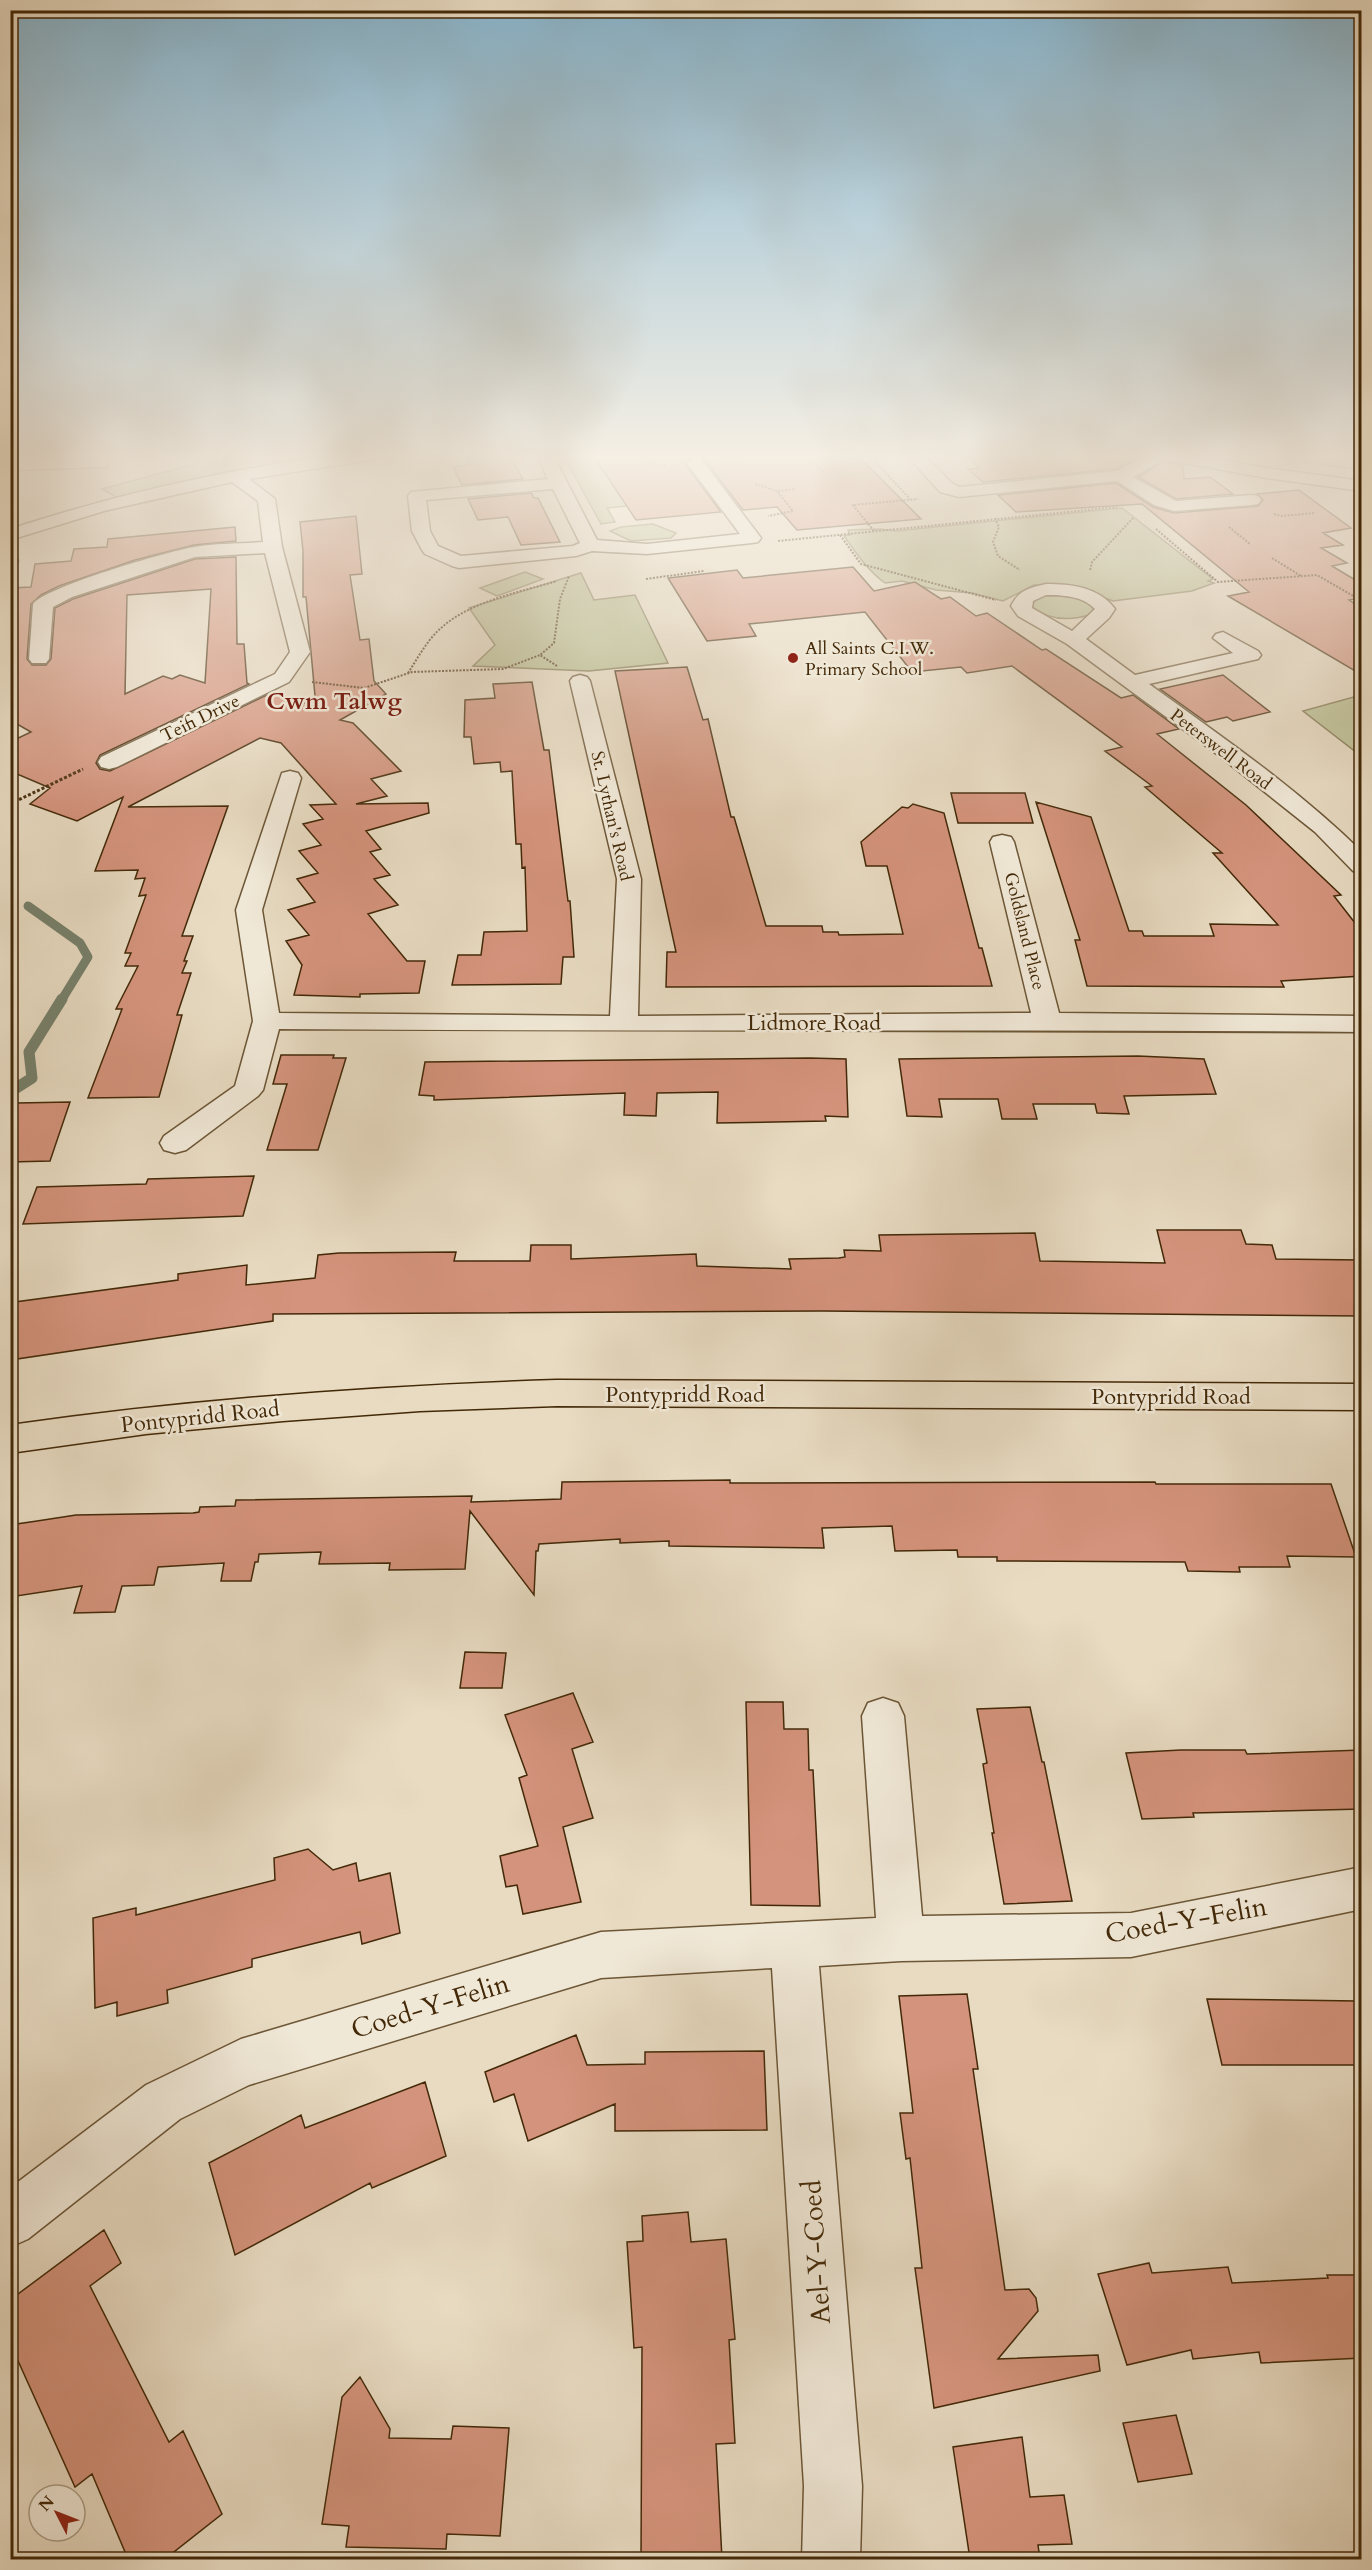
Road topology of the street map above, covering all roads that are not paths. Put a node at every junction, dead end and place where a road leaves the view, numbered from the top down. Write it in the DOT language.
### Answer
graph roads {
  1 [pos="117,575"];
  2 [pos="280,575"];
  3 [pos="1224,638"];
  4 [pos="1074,640"];
  5 [pos="39,659"];
  6 [pos="580,681"];
  7 [pos="1130,682"];
  8 [pos="109,762"];
  9 [pos="291,778"];
  10 [pos="1002,842"];
  11 [pos="1362,866"];
  12 [pos="267,1021"];
  13 [pos="1047,1021"];
  14 [pos="624,1024"];
  15 [pos="1362,1024"];
  16 [pos="175,1143"];
  17 [pos="1362,1397"];
  18 [pos="10,1439"];
  19 [pos="883,1716"];
  20 [pos="1362,1888"];
  21 [pos="901,1939"];
  22 [pos="794,1944"];
  23 [pos="10,2221"];
  24 [pos="831,2559"];
  1 -- 5 [label="street"];
  2 -- 8 [label="street, Teifi Drive"];
  3 -- 7 [label="street"];
  4 -- 4 [label="street, Peterswell Road"];
  4 -- 7 [label="street, Peterswell Road"];
  6 -- 14 [label="street, St. Lythan's Road"];
  7 -- 11 [label="street, Peterswell Road"];
  9 -- 12 [label="street"];
  10 -- 13 [label="street, Goldsland Place"];
  12 -- 14 [label="street, Lidmore Road"];
  12 -- 16 [label="street"];
  13 -- 14 [label="street, Lidmore Road"];
  13 -- 15 [label="street, Lidmore Road"];
  17 -- 18 [label="main road, Pontypridd Road"];
  19 -- 21 [label="street"];
  20 -- 21 [label="street, Coed-Y-Felin"];
  21 -- 22 [label="street, Coed-Y-Felin"];
  22 -- 23 [label="street, Coed-Y-Felin"];
  22 -- 24 [label="street, Ael-Y-Coed"];
}
